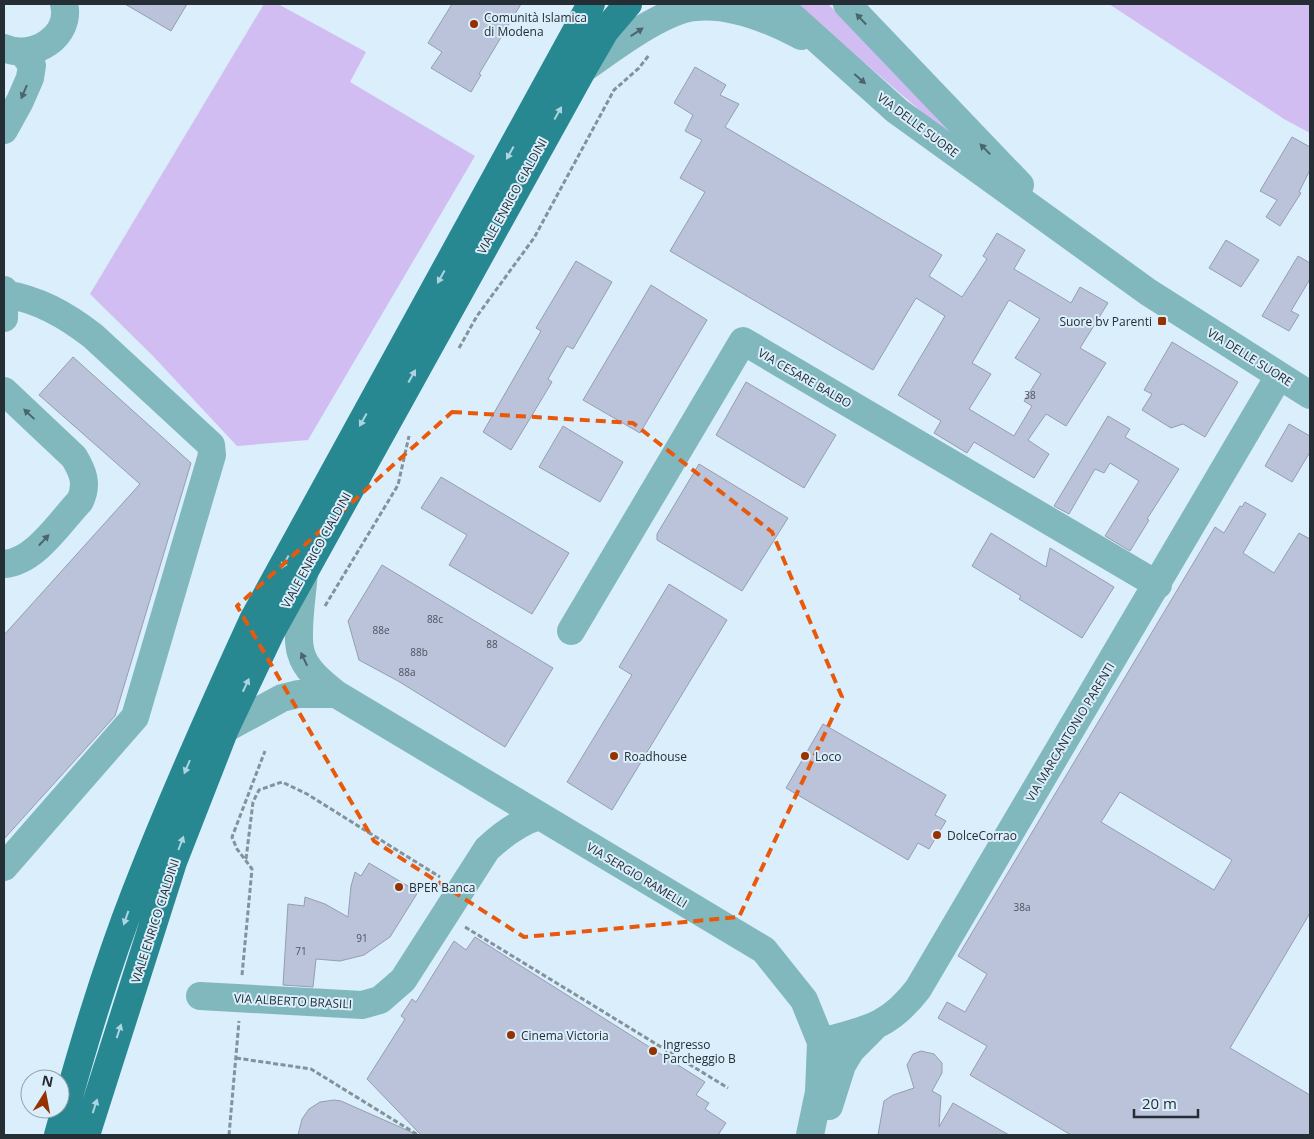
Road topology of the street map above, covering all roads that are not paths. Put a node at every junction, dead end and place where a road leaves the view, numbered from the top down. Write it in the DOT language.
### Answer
graph roads {
  1 [pos="64,4"];
  2 [pos="579,4"];
  3 [pos="591,4"];
  4 [pos="628,4"];
  5 [pos="778,4"];
  6 [pos="847,4"];
  7 [pos="824,47"];
  8 [pos="14,50"];
  9 [pos="575,59"];
  10 [pos="4,130"];
  11 [pos="1067,235"];
  12 [pos="4,290"];
  13 [pos="4,294"];
  14 [pos="4,318"];
  15 [pos="1279,376"];
  16 [pos="4,390"];
  17 [pos="1310,395"];
  18 [pos="4,564"];
  19 [pos="304,571"];
  20 [pos="1158,585"];
  21 [pos="571,631"];
  22 [pos="336,694"];
  23 [pos="216,726"];
  24 [pos="485,784"];
  25 [pos="538,816"];
  26 [pos="487,850"];
  27 [pos="4,866"];
  28 [pos="200,996"];
  29 [pos="874,1027"];
  30 [pos="821,1042"];
  31 [pos="58,1135"];
  32 [pos="86,1135"];
  33 [pos="812,1135"];
  1 -- 8 [label="street"];
  2 -- 9 [label="street"];
  3 -- 9 [label="main road, VIALE ENRICO CIALDINI"];
  4 -- 9 [label="main road, VIALE ENRICO CIALDINI"];
  5 -- 7 [label="street, VIA DELLE SUORE"];
  11 -- 6 [label="street, VIA DELLE SUORE, one-way"];
  9 -- 7 [label="street, one-way"];
  7 -- 11 [label="street, VIA DELLE SUORE, one-way"];
  8 -- 10 [label="street, one-way"];
  19 -- 9 [label="main road, VIALE ENRICO CIALDINI, one-way"];
  9 -- 23 [label="main road, VIALE ENRICO CIALDINI, one-way"];
  11 -- 15 [label="street, VIA DELLE SUORE"];
  12 -- 13 [label="street"];
  13 -- 14 [label="street"];
  13 -- 27 [label="street"];
  15 -- 17 [label="street, VIA DELLE SUORE"];
  15 -- 20 [label="street, VIA MARCANTONIO PARENTI"];
  18 -- 16 [label="street, one-way"];
  22 -- 19 [label="street, VIA SERGIO RAMELLI, one-way"];
  23 -- 19 [label="main road, VIALE ENRICO CIALDINI, one-way"];
  20 -- 21 [label="street, VIA CESARE BALBO"];
  20 -- 29 [label="street, VIA MARCANTONIO PARENTI"];
  22 -- 23 [label="street"];
  22 -- 24 [label="street, VIA SERGIO RAMELLI"];
  23 -- 31 [label="main road, VIALE ENRICO CIALDINI, one-way"];
  32 -- 23 [label="main road, VIALE ENRICO CIALDINI, one-way"];
  24 -- 25 [label="street, VIA SERGIO RAMELLI"];
  24 -- 26 [label="street, VIA ALBERTO BRASILI"];
  25 -- 26 [label="street, VIA ALBERTO BRASILI"];
  25 -- 30 [label="street, VIA SERGIO RAMELLI"];
  26 -- 28 [label="street, VIA ALBERTO BRASILI"];
  29 -- 30 [label="street, VIA MARCANTONIO PARENTI"];
  29 -- 33 [label="street, VIA SERGIO RAMELLI"];
  30 -- 33 [label="street, VIA SERGIO RAMELLI"];
}
